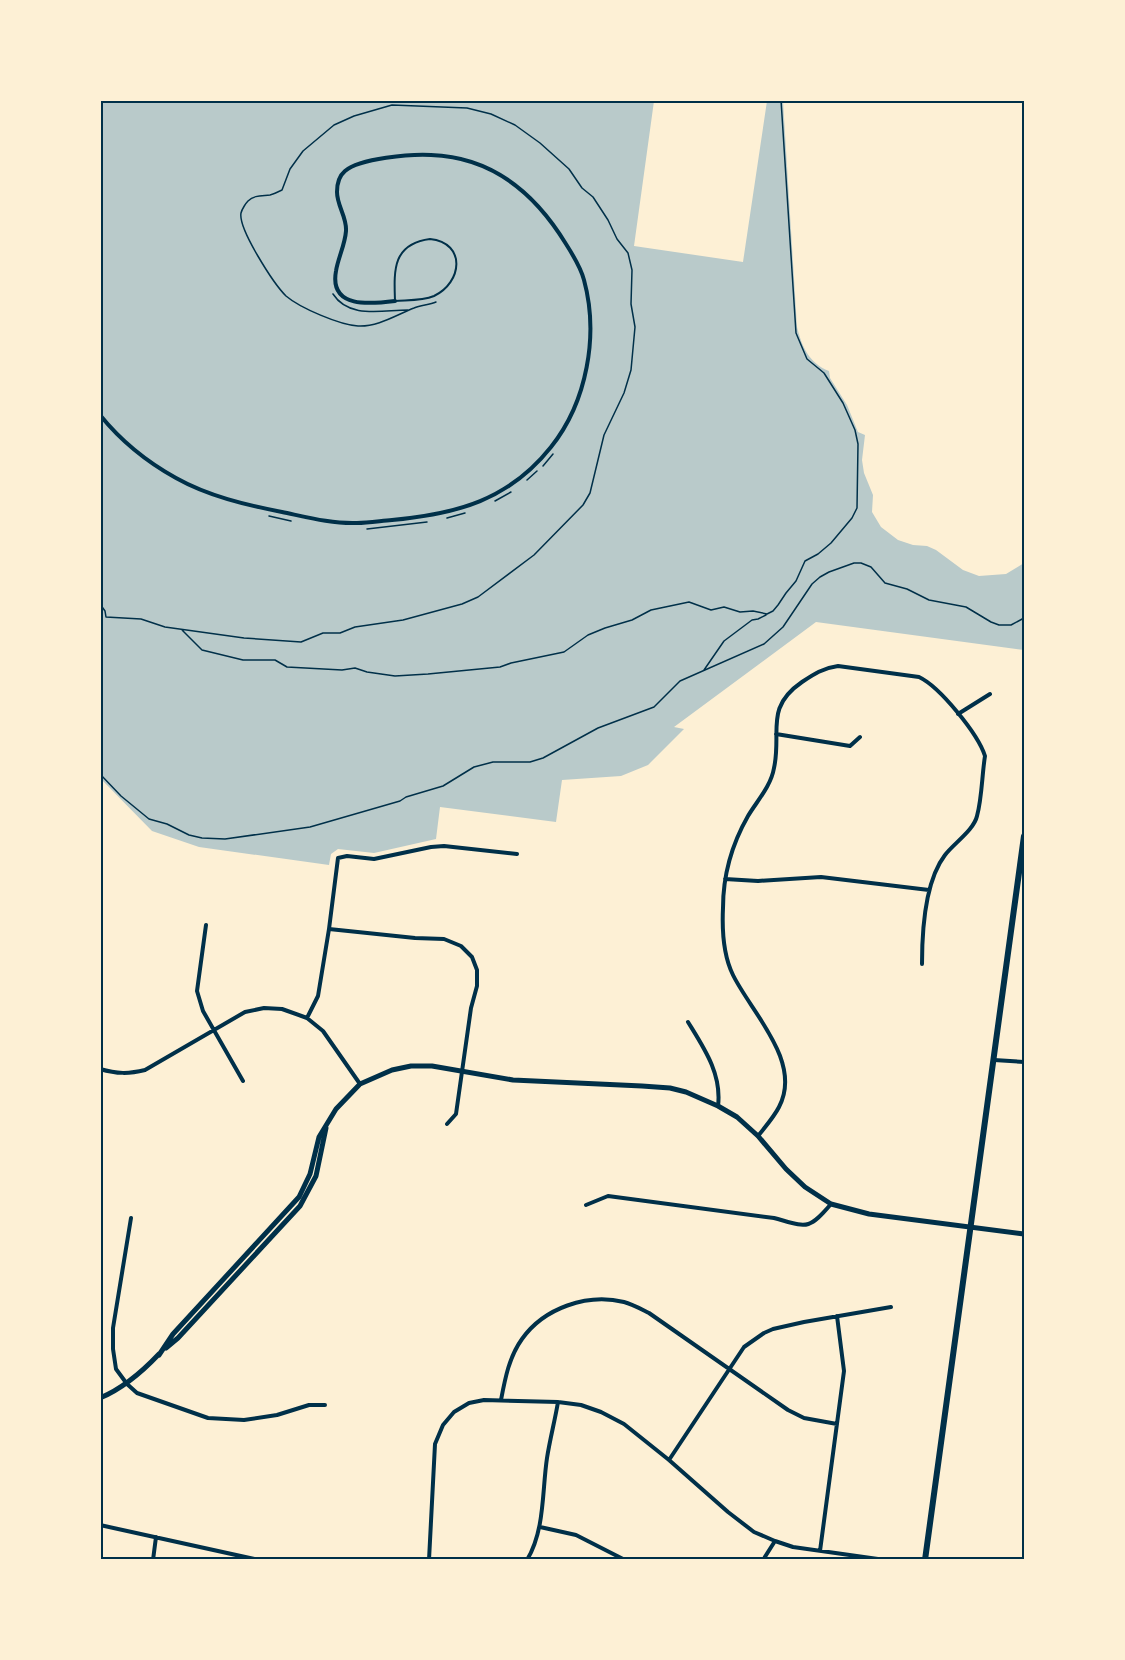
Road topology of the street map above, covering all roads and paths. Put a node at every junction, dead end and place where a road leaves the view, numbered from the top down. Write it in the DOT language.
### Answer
graph roads {
  1 [pos="781,100"];
  2 [pos="330,288"];
  3 [pos="435,295"];
  4 [pos="395,301"];
  5 [pos="411,310"];
  6 [pos="100,415"];
  7 [pos="557,449"];
  8 [pos="522,484"];
  9 [pos="513,491"];
  10 [pos="492,502"];
  11 [pos="470,511"];
  12 [pos="266,515"];
  13 [pos="439,520"];
  14 [pos="297,522"];
  15 [pos="429,522"];
  16 [pos="360,529"];
  17 [pos="100,604"];
  18 [pos="767,614"];
  19 [pos="1024,618"];
  20 [pos="181,629"];
  21 [pos="703,671"];
  22 [pos="990,694"];
  23 [pos="958,714"];
  24 [pos="776,734"];
  25 [pos="860,736"];
  26 [pos="100,774"];
  27 [pos="1024,836"];
  28 [pos="517,854"];
  29 [pos="725,879"];
  30 [pos="929,890"];
  31 [pos="206,925"];
  32 [pos="330,929"];
  33 [pos="922,964"];
  34 [pos="307,1018"];
  35 [pos="688,1022"];
  36 [pos="214,1030"];
  37 [pos="994,1060"];
  38 [pos="1024,1062"];
  39 [pos="100,1069"];
  40 [pos="462,1071"];
  41 [pos="243,1081"];
  42 [pos="360,1084"];
  43 [pos="718,1106"];
  44 [pos="447,1124"];
  45 [pos="758,1136"];
  46 [pos="831,1204"];
  47 [pos="586,1205"];
  48 [pos="131,1218"];
  49 [pos="971,1226"];
  50 [pos="1024,1234"];
  51 [pos="891,1307"];
  52 [pos="837,1316"];
  53 [pos="730,1369"];
  54 [pos="127,1384"];
  55 [pos="100,1398"];
  56 [pos="501,1400"];
  57 [pos="558,1402"];
  58 [pos="325,1405"];
  59 [pos="837,1424"];
  60 [pos="669,1460"];
  61 [pos="100,1525"];
  62 [pos="540,1527"];
  63 [pos="156,1537"];
  64 [pos="775,1542"];
  65 [pos="820,1551"];
  66 [pos="153,1560"];
  67 [pos="259,1560"];
  68 [pos="429,1560"];
  69 [pos="527,1560"];
  70 [pos="625,1560"];
  71 [pos="762,1560"];
  72 [pos="885,1560"];
  73 [pos="926,1560"];
  1 -- 18 [label="path"];
  2 -- 5 [label="path"];
  3 -- 4 [label="lane"];
  3 -- 4 [label="lane"];
  3 -- 5 [label="path"];
  4 -- 6 [label="street"];
  5 -- 20 [label="path"];
  7 -- 8 [label="path"];
  9 -- 10 [label="path"];
  11 -- 13 [label="path"];
  12 -- 14 [label="path"];
  15 -- 16 [label="path"];
  17 -- 20 [label="path"];
  18 -- 20 [label="path"];
  18 -- 21 [label="path"];
  19 -- 21 [label="path"];
  21 -- 26 [label="path"];
  22 -- 23 [label="street"];
  23 -- 24 [label="street"];
  23 -- 30 [label="street"];
  24 -- 25 [label="street"];
  24 -- 29 [label="street"];
  27 -- 37 [label="main road"];
  28 -- 32 [label="street"];
  29 -- 30 [label="street"];
  29 -- 45 [label="street"];
  30 -- 33 [label="street"];
  31 -- 36 [label="street"];
  32 -- 34 [label="street"];
  32 -- 40 [label="street"];
  34 -- 36 [label="street"];
  34 -- 42 [label="street"];
  35 -- 43 [label="street"];
  36 -- 39 [label="street"];
  36 -- 41 [label="street"];
  37 -- 38 [label="street"];
  37 -- 49 [label="main road"];
  40 -- 42 [label="street"];
  40 -- 43 [label="street"];
  40 -- 44 [label="street"];
  42 -- 54 [label="street"];
  43 -- 45 [label="street"];
  45 -- 46 [label="street"];
  46 -- 47 [label="street"];
  46 -- 49 [label="street"];
  48 -- 54 [label="street"];
  49 -- 50 [label="street"];
  49 -- 73 [label="main road"];
  51 -- 52 [label="street"];
  52 -- 53 [label="street"];
  52 -- 59 [label="street"];
  53 -- 56 [label="street"];
  53 -- 59 [label="street"];
  53 -- 60 [label="street"];
  54 -- 55 [label="street"];
  54 -- 58 [label="street"];
  56 -- 57 [label="street"];
  56 -- 68 [label="street"];
  57 -- 60 [label="street"];
  57 -- 62 [label="street"];
  59 -- 65 [label="street"];
  60 -- 64 [label="street"];
  61 -- 63 [label="street"];
  62 -- 69 [label="street"];
  62 -- 70 [label="street"];
  63 -- 66 [label="street"];
  63 -- 67 [label="street"];
  64 -- 65 [label="street"];
  64 -- 71 [label="street"];
  65 -- 72 [label="street"];
}
